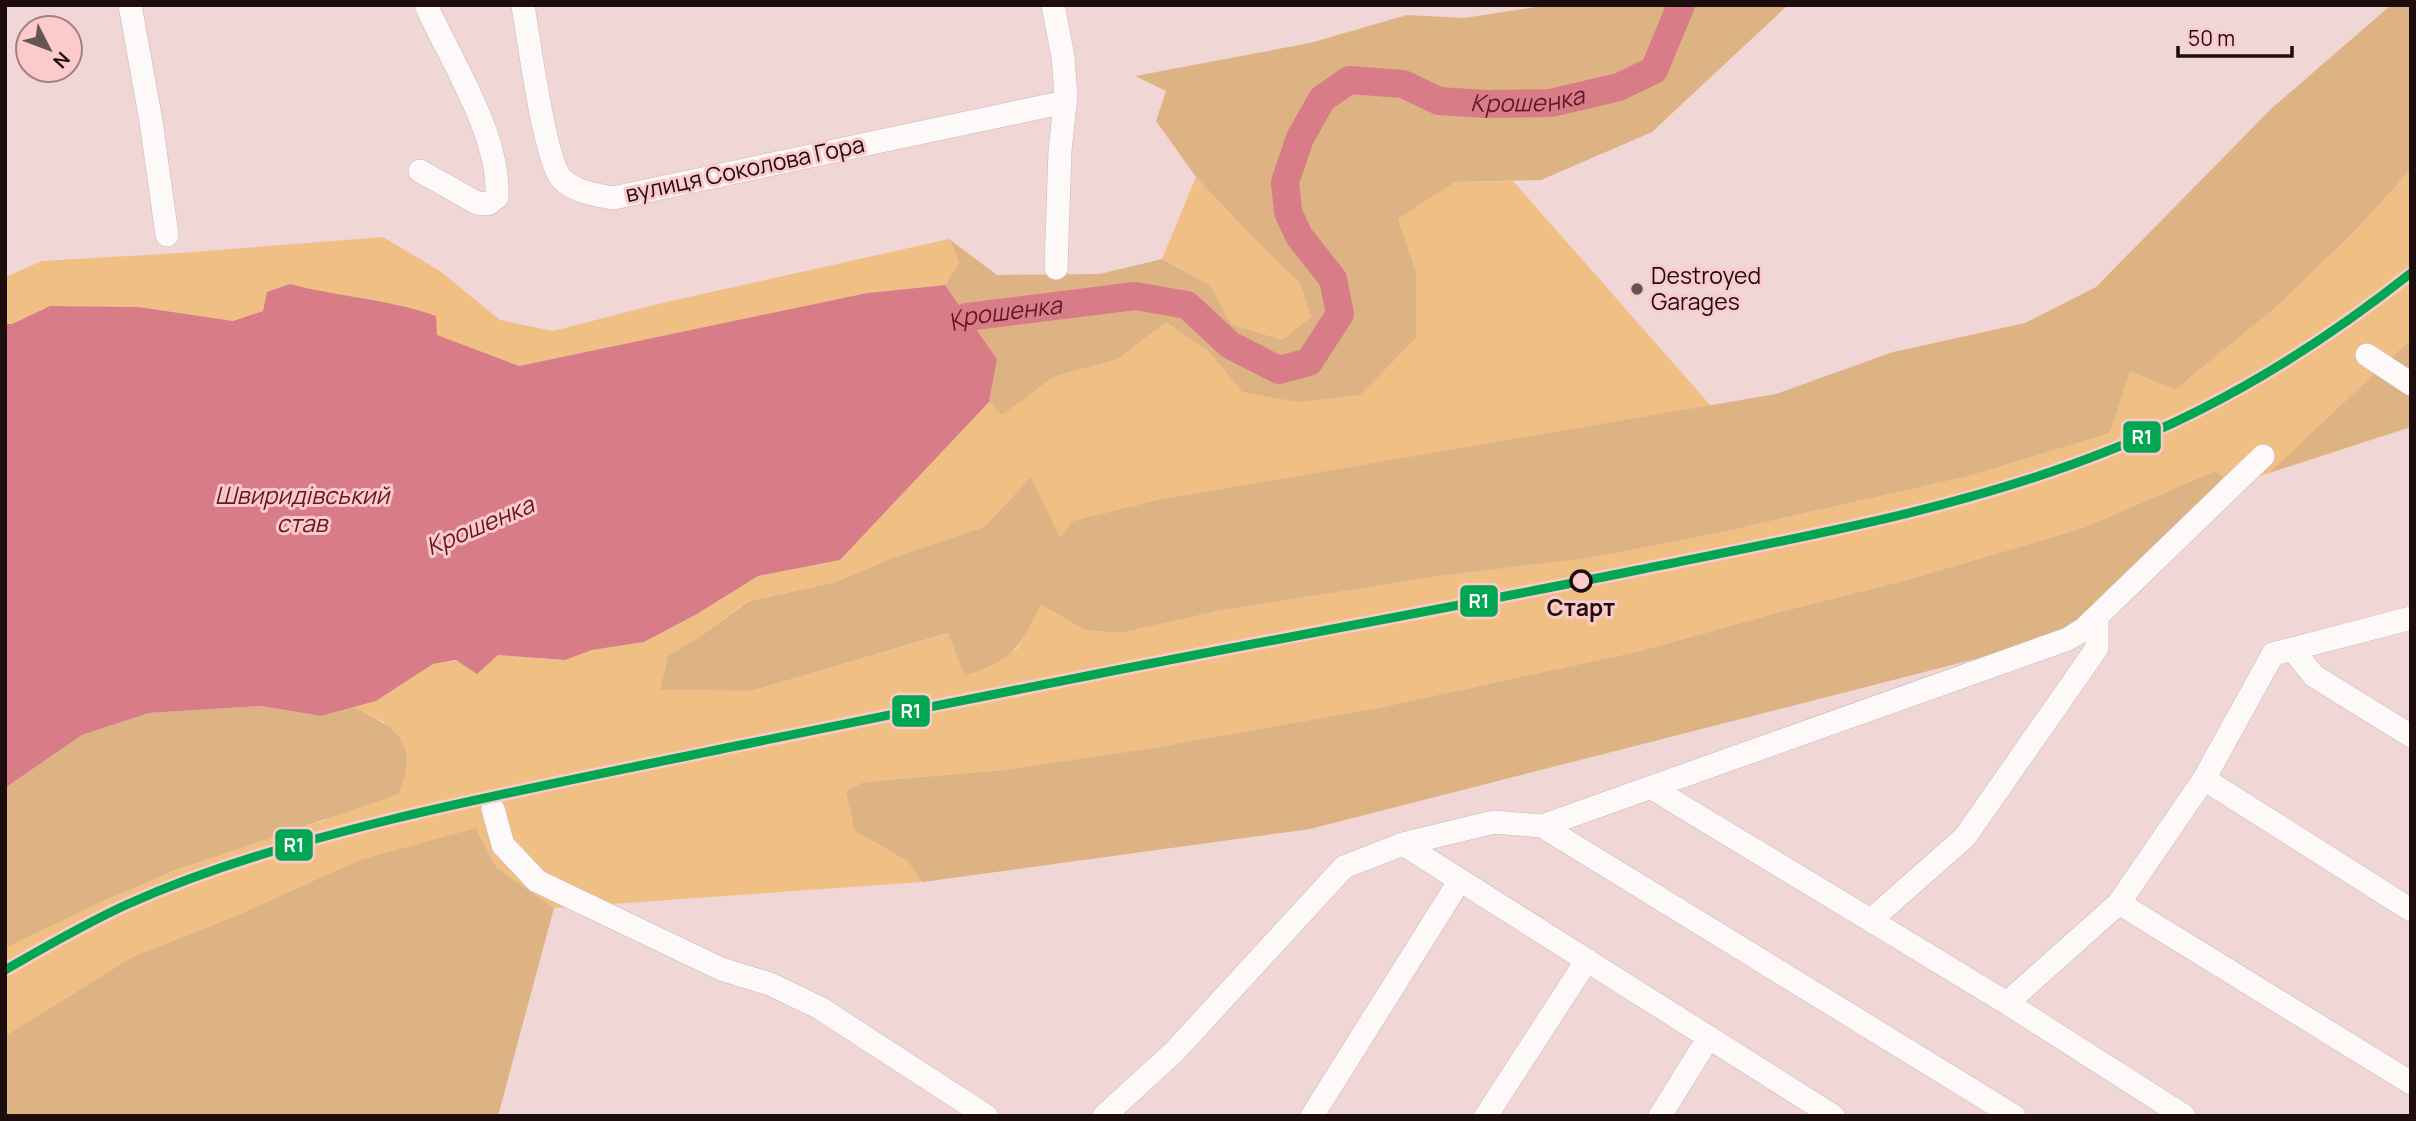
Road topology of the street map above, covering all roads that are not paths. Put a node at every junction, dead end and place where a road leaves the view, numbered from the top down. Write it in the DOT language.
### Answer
graph roads {
  1 [pos="130,5"];
  2 [pos="426,5"];
  3 [pos="523,5"];
  4 [pos="1053,5"];
  5 [pos="1065,102"];
  6 [pos="420,172"];
  7 [pos="167,235"];
  8 [pos="1056,268"];
  9 [pos="2367,355"];
  10 [pos="2411,384"];
  11 [pos="2263,456"];
  12 [pos="2097,617"];
  13 [pos="2411,618"];
  14 [pos="2292,649"];
  15 [pos="2411,736"];
  16 [pos="2204,779"];
  17 [pos="1652,788"];
  18 [pos="493,809"];
  19 [pos="1542,826"];
  20 [pos="1403,844"];
  21 [pos="1460,880"];
  22 [pos="2119,903"];
  23 [pos="2411,911"];
  24 [pos="1871,920"];
  25 [pos="1587,960"];
  26 [pos="2007,1003"];
  27 [pos="1709,1037"];
  28 [pos="2411,1083"];
  29 [pos="986,1116"];
  30 [pos="1104,1116"];
  31 [pos="1312,1116"];
  32 [pos="1486,1116"];
  33 [pos="1660,1116"];
  34 [pos="1833,1116"];
  35 [pos="2014,1116"];
  36 [pos="2184,1116"];
  1 -- 7 [label="street"];
  2 -- 6 [label="street"];
  3 -- 5 [label="street, вулиця Соколова Гора"];
  4 -- 5 [label="street"];
  5 -- 8 [label="street"];
  9 -- 10 [label="street"];
  11 -- 12 [label="street"];
  12 -- 17 [label="street"];
  12 -- 24 [label="street"];
  13 -- 14 [label="street"];
  14 -- 15 [label="street"];
  14 -- 16 [label="street"];
  16 -- 22 [label="street"];
  16 -- 23 [label="street"];
  17 -- 19 [label="street"];
  17 -- 24 [label="street"];
  18 -- 29 [label="street"];
  19 -- 20 [label="street"];
  19 -- 35 [label="street"];
  20 -- 21 [label="street"];
  20 -- 30 [label="street"];
  21 -- 25 [label="street"];
  21 -- 31 [label="street"];
  22 -- 26 [label="street"];
  22 -- 28 [label="street"];
  24 -- 26 [label="street"];
  25 -- 27 [label="street"];
  25 -- 32 [label="street"];
  26 -- 36 [label="street"];
  27 -- 33 [label="street"];
  27 -- 34 [label="street"];
}
